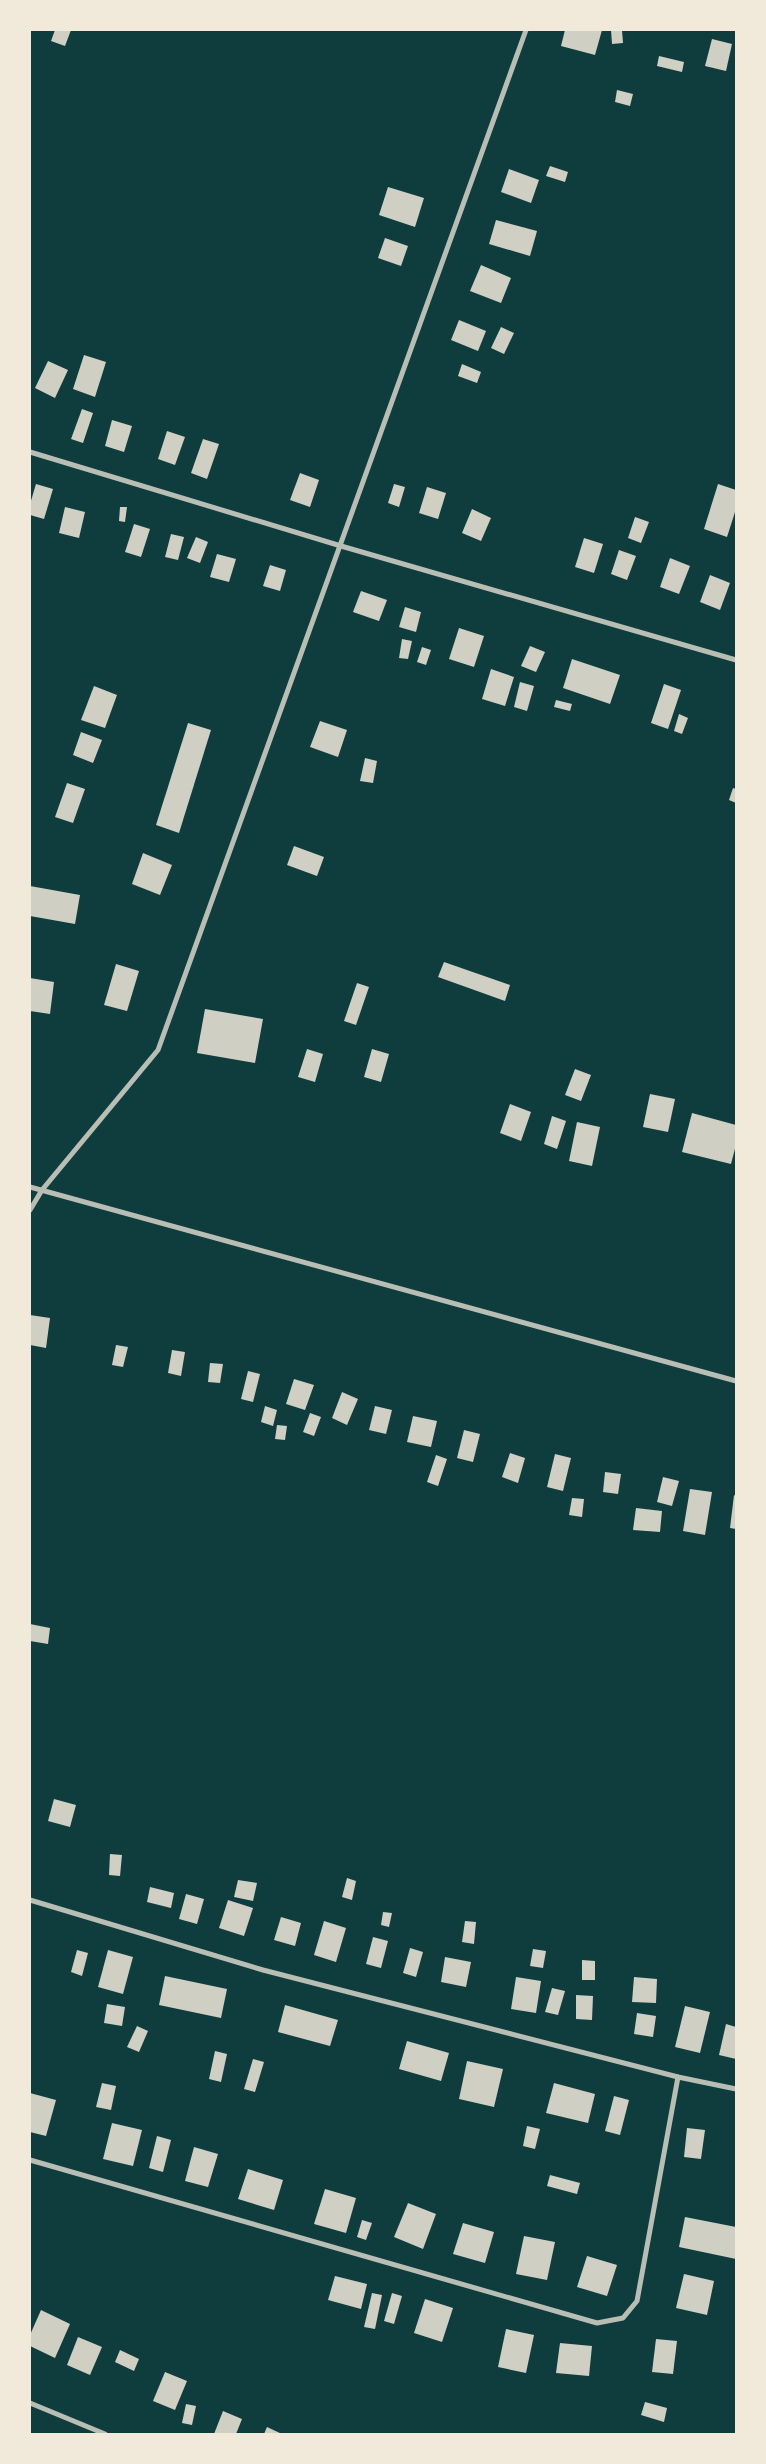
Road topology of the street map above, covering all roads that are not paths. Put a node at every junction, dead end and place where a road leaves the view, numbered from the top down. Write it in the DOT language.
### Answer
graph roads {
  1 [pos="526,30"];
  2 [pos="30,452"];
  3 [pos="341,546"];
  4 [pos="736,660"];
  5 [pos="30,1187"];
  6 [pos="42,1190"];
  7 [pos="30,1210"];
  8 [pos="736,1381"];
  9 [pos="30,1900"];
  10 [pos="678,2077"];
  11 [pos="736,2089"];
  12 [pos="30,2160"];
  13 [pos="30,2404"];
  14 [pos="105,2434"];
  1 -- 3 [label="street"];
  2 -- 3 [label="street"];
  3 -- 4 [label="street"];
  3 -- 6 [label="street"];
  5 -- 6 [label="street"];
  6 -- 7 [label="street"];
  6 -- 8 [label="street"];
  9 -- 10 [label="street"];
  10 -- 11 [label="street"];
  10 -- 12 [label="street"];
  13 -- 14 [label="street"];
}
